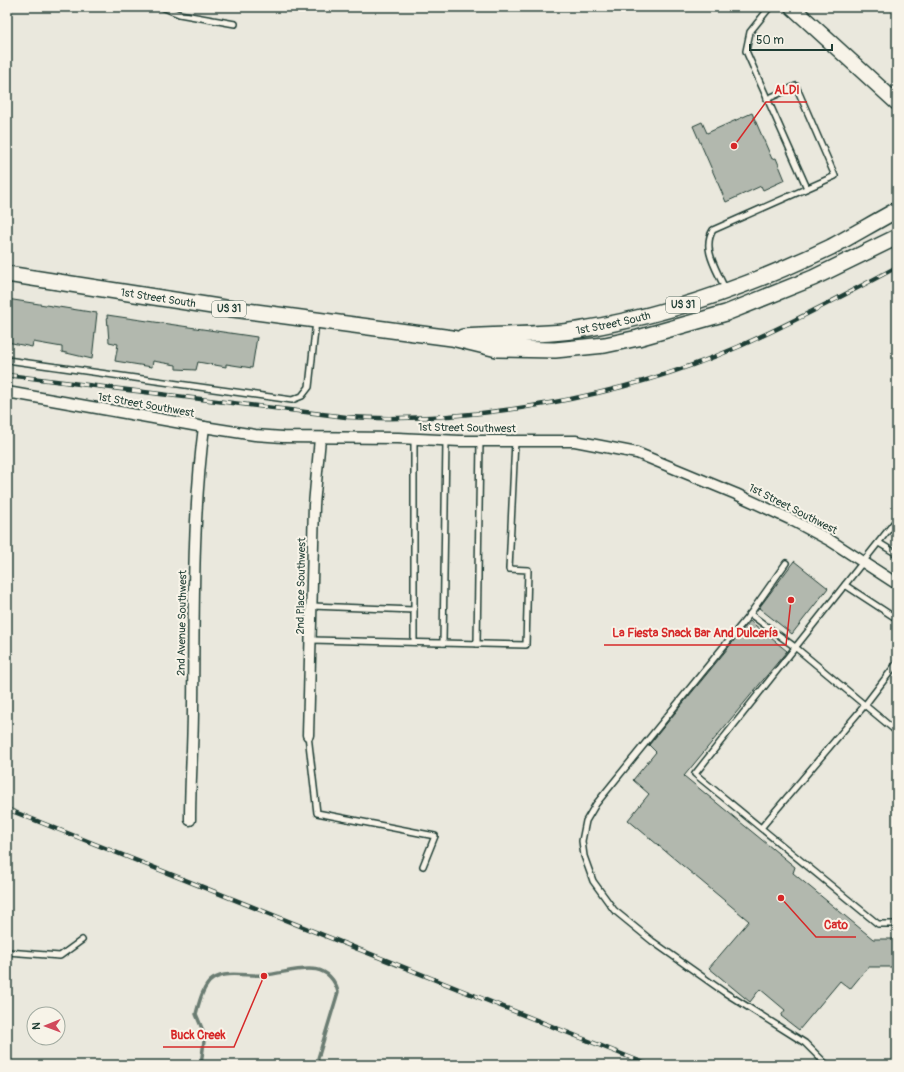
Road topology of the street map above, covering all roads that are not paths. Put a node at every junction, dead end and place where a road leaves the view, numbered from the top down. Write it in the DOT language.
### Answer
graph roads {
  1 [pos="162,7"];
  2 [pos="770,7"];
  3 [pos="792,7"];
  4 [pos="235,24"];
  5 [pos="767,99"];
  6 [pos="897,103"];
  7 [pos="807,188"];
  8 [pos="897,210"];
  9 [pos="897,237"];
  10 [pos="7,274"];
  11 [pos="726,290"];
  12 [pos="316,320"];
  13 [pos="556,333"];
  14 [pos="452,338"];
  15 [pos="555,350"];
  16 [pos="7,360"];
  17 [pos="7,392"];
  18 [pos="204,427"];
  19 [pos="320,438"];
  20 [pos="414,439"];
  21 [pos="446,440"];
  22 [pos="515,441"];
  23 [pos="480,442"];
  24 [pos="897,519"];
  25 [pos="879,542"];
  26 [pos="897,554"];
  27 [pos="864,561"];
  28 [pos="786,563"];
  29 [pos="897,584"];
  30 [pos="845,585"];
  31 [pos="312,606"];
  32 [pos="414,610"];
  33 [pos="750,614"];
  34 [pos="897,619"];
  35 [pos="311,640"];
  36 [pos="414,642"];
  37 [pos="443,643"];
  38 [pos="477,644"];
  39 [pos="795,647"];
  40 [pos="897,663"];
  41 [pos="865,705"];
  42 [pos="897,732"];
  43 [pos="308,735"];
  44 [pos="190,820"];
  45 [pos="761,828"];
  46 [pos="423,866"];
  47 [pos="897,924"];
  48 [pos="82,940"];
  49 [pos="7,952"];
  50 [pos="827,1065"];
  1 -- 4 [label="lane"];
  2 -- 5 [label="lane"];
  3 -- 6 [label="street"];
  5 -- 7 [label="lane"];
  5 -- 7 [label="lane"];
  7 -- 11 [label="lane"];
  8 -- 11 [label="main road, 1st Street South / US 31"];
  9 -- 15 [label="main road, 1st Street South / US 31"];
  10 -- 12 [label="main road, 1st Street South / US 31"];
  11 -- 13 [label="main road, 1st Street South / US 31"];
  12 -- 14 [label="main road, 1st Street South / US 31"];
  12 -- 16 [label="lane"];
  13 -- 14 [label="main road, 1st Street South / US 31"];
  13 -- 15 [label="main road"];
  14 -- 15 [label="main road, 1st Street South / US 31"];
  17 -- 18 [label="street, 1st Street Southwest"];
  18 -- 19 [label="street, 1st Street Southwest"];
  18 -- 44 [label="street, 2nd Avenue Southwest"];
  19 -- 20 [label="street, 1st Street Southwest"];
  19 -- 31 [label="street, 2nd Place Southwest"];
  20 -- 21 [label="street, 1st Street Southwest"];
  20 -- 32 [label="lane"];
  21 -- 23 [label="street, 1st Street Southwest"];
  21 -- 37 [label="lane"];
  22 -- 23 [label="street, 1st Street Southwest"];
  22 -- 27 [label="street, 1st Street Southwest"];
  22 -- 38 [label="lane"];
  23 -- 38 [label="lane"];
  24 -- 25 [label="lane"];
  25 -- 26 [label="lane"];
  25 -- 27 [label="lane"];
  27 -- 29 [label="street, 1st Street Southwest"];
  27 -- 30 [label="lane"];
  28 -- 33 [label="lane"];
  30 -- 34 [label="lane"];
  30 -- 39 [label="lane"];
  31 -- 32 [label="lane"];
  31 -- 35 [label="street, 2nd Place Southwest"];
  32 -- 36 [label="lane"];
  33 -- 39 [label="lane"];
  33 -- 50 [label="lane"];
  35 -- 36 [label="lane"];
  35 -- 43 [label="street, 2nd Place Southwest"];
  36 -- 37 [label="lane"];
  37 -- 38 [label="lane"];
  39 -- 41 [label="lane"];
  39 -- 45 [label="lane"];
  40 -- 41 [label="lane"];
  41 -- 42 [label="lane"];
  41 -- 45 [label="lane"];
  43 -- 46 [label="lane"];
  45 -- 47 [label="lane"];
  48 -- 49 [label="lane"];
}
